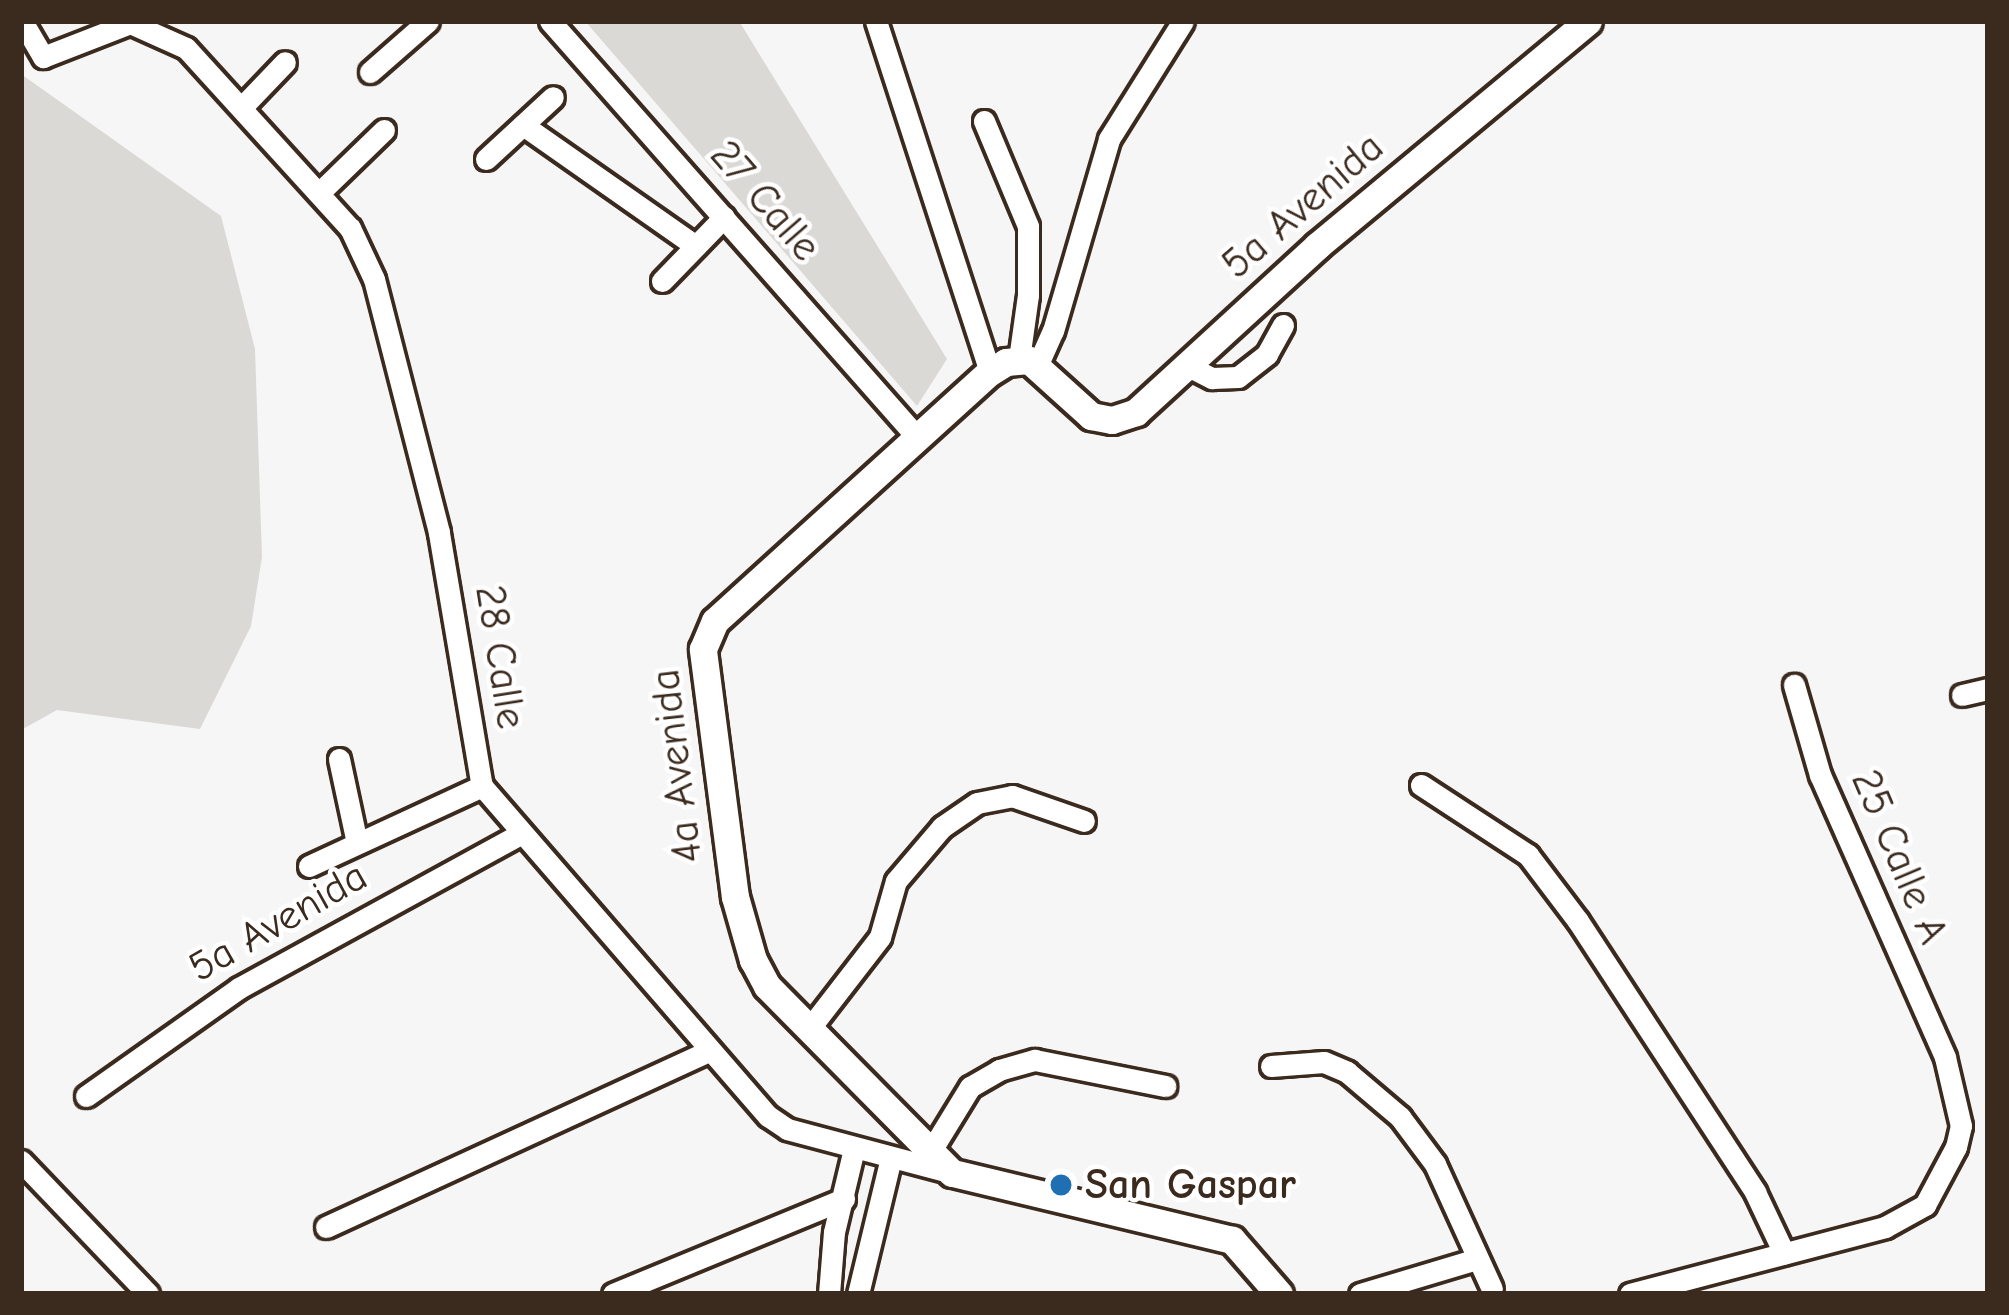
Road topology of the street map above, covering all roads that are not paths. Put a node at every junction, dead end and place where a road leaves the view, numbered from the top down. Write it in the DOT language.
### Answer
graph roads {
  1 [pos="22,21"];
  2 [pos="428,21"];
  3 [pos="550,21"];
  4 [pos="876,21"];
  5 [pos="1183,21"];
  6 [pos="1588,21"];
  7 [pos="143,24"];
  8 [pos="285,62"];
  9 [pos="370,73"];
  10 [pos="554,97"];
  11 [pos="242,107"];
  12 [pos="984,121"];
  13 [pos="523,125"];
  14 [pos="384,130"];
  15 [pos="486,159"];
  16 [pos="320,191"];
  17 [pos="724,218"];
  18 [pos="696,246"];
  19 [pos="662,281"];
  20 [pos="1282,325"];
  21 [pos="1028,362"];
  22 [pos="1186,365"];
  23 [pos="989,372"];
  24 [pos="917,437"];
  25 [pos="1795,685"];
  26 [pos="1988,689"];
  27 [pos="1962,694"];
  28 [pos="339,759"];
  29 [pos="1421,785"];
  30 [pos="482,787"];
  31 [pos="1084,821"];
  32 [pos="520,834"];
  33 [pos="357,843"];
  34 [pos="309,866"];
  35 [pos="809,1029"];
  36 [pos="708,1051"];
  37 [pos="1270,1066"];
  38 [pos="1165,1086"];
  39 [pos="86,1096"];
  40 [pos="854,1149"];
  41 [pos="932,1149"];
  42 [pos="890,1158"];
  43 [pos="21,1161"];
  44 [pos="952,1173"];
  45 [pos="844,1198"];
  46 [pos="326,1227"];
  47 [pos="1784,1253"];
  48 [pos="1477,1259"];
  49 [pos="1491,1292"];
  50 [pos="148,1294"];
  51 [pos="613,1294"];
  52 [pos="829,1294"];
  53 [pos="858,1294"];
  54 [pos="1279,1294"];
  55 [pos="1360,1294"];
  56 [pos="1630,1294"];
  1 -- 7 [label="street"];
  2 -- 9 [label="street"];
  3 -- 17 [label="street, 27 Calle"];
  4 -- 23 [label="street"];
  5 -- 21 [label="street"];
  6 -- 22 [label="street, 5a Avenida"];
  7 -- 11 [label="street, 28 Calle"];
  8 -- 11 [label="street"];
  10 -- 13 [label="street"];
  11 -- 16 [label="street, 28 Calle"];
  12 -- 21 [label="street"];
  13 -- 15 [label="street"];
  13 -- 18 [label="street"];
  14 -- 16 [label="street"];
  16 -- 30 [label="street, 28 Calle"];
  17 -- 18 [label="street"];
  17 -- 24 [label="street, 27 Calle"];
  18 -- 19 [label="street"];
  20 -- 22 [label="street"];
  21 -- 22 [label="street, 5a Avenida"];
  21 -- 23 [label="street, 4a Avenida"];
  23 -- 24 [label="street, 4a Avenida"];
  24 -- 35 [label="street, 4a Avenida"];
  25 -- 47 [label="street, 25 Calle A"];
  26 -- 27 [label="street"];
  28 -- 33 [label="street"];
  29 -- 47 [label="street"];
  30 -- 32 [label="street, 28 Calle"];
  30 -- 33 [label="street"];
  31 -- 35 [label="street"];
  32 -- 36 [label="street, 28 Calle"];
  32 -- 39 [label="street, 5a Avenida"];
  33 -- 34 [label="street"];
  35 -- 41 [label="street, 4a Avenida"];
  36 -- 40 [label="street, 28 Calle"];
  36 -- 46 [label="street"];
  37 -- 48 [label="street"];
  38 -- 41 [label="street"];
  40 -- 42 [label="street, 28 Calle"];
  40 -- 45 [label="street"];
  41 -- 44 [label="street, 4a Avenida"];
  42 -- 44 [label="street, 28 Calle"];
  42 -- 53 [label="street"];
  43 -- 50 [label="street"];
  44 -- 54 [label="street"];
  45 -- 51 [label="street"];
  45 -- 52 [label="street"];
  47 -- 56 [label="street"];
  48 -- 49 [label="street"];
  48 -- 55 [label="street"];
}
